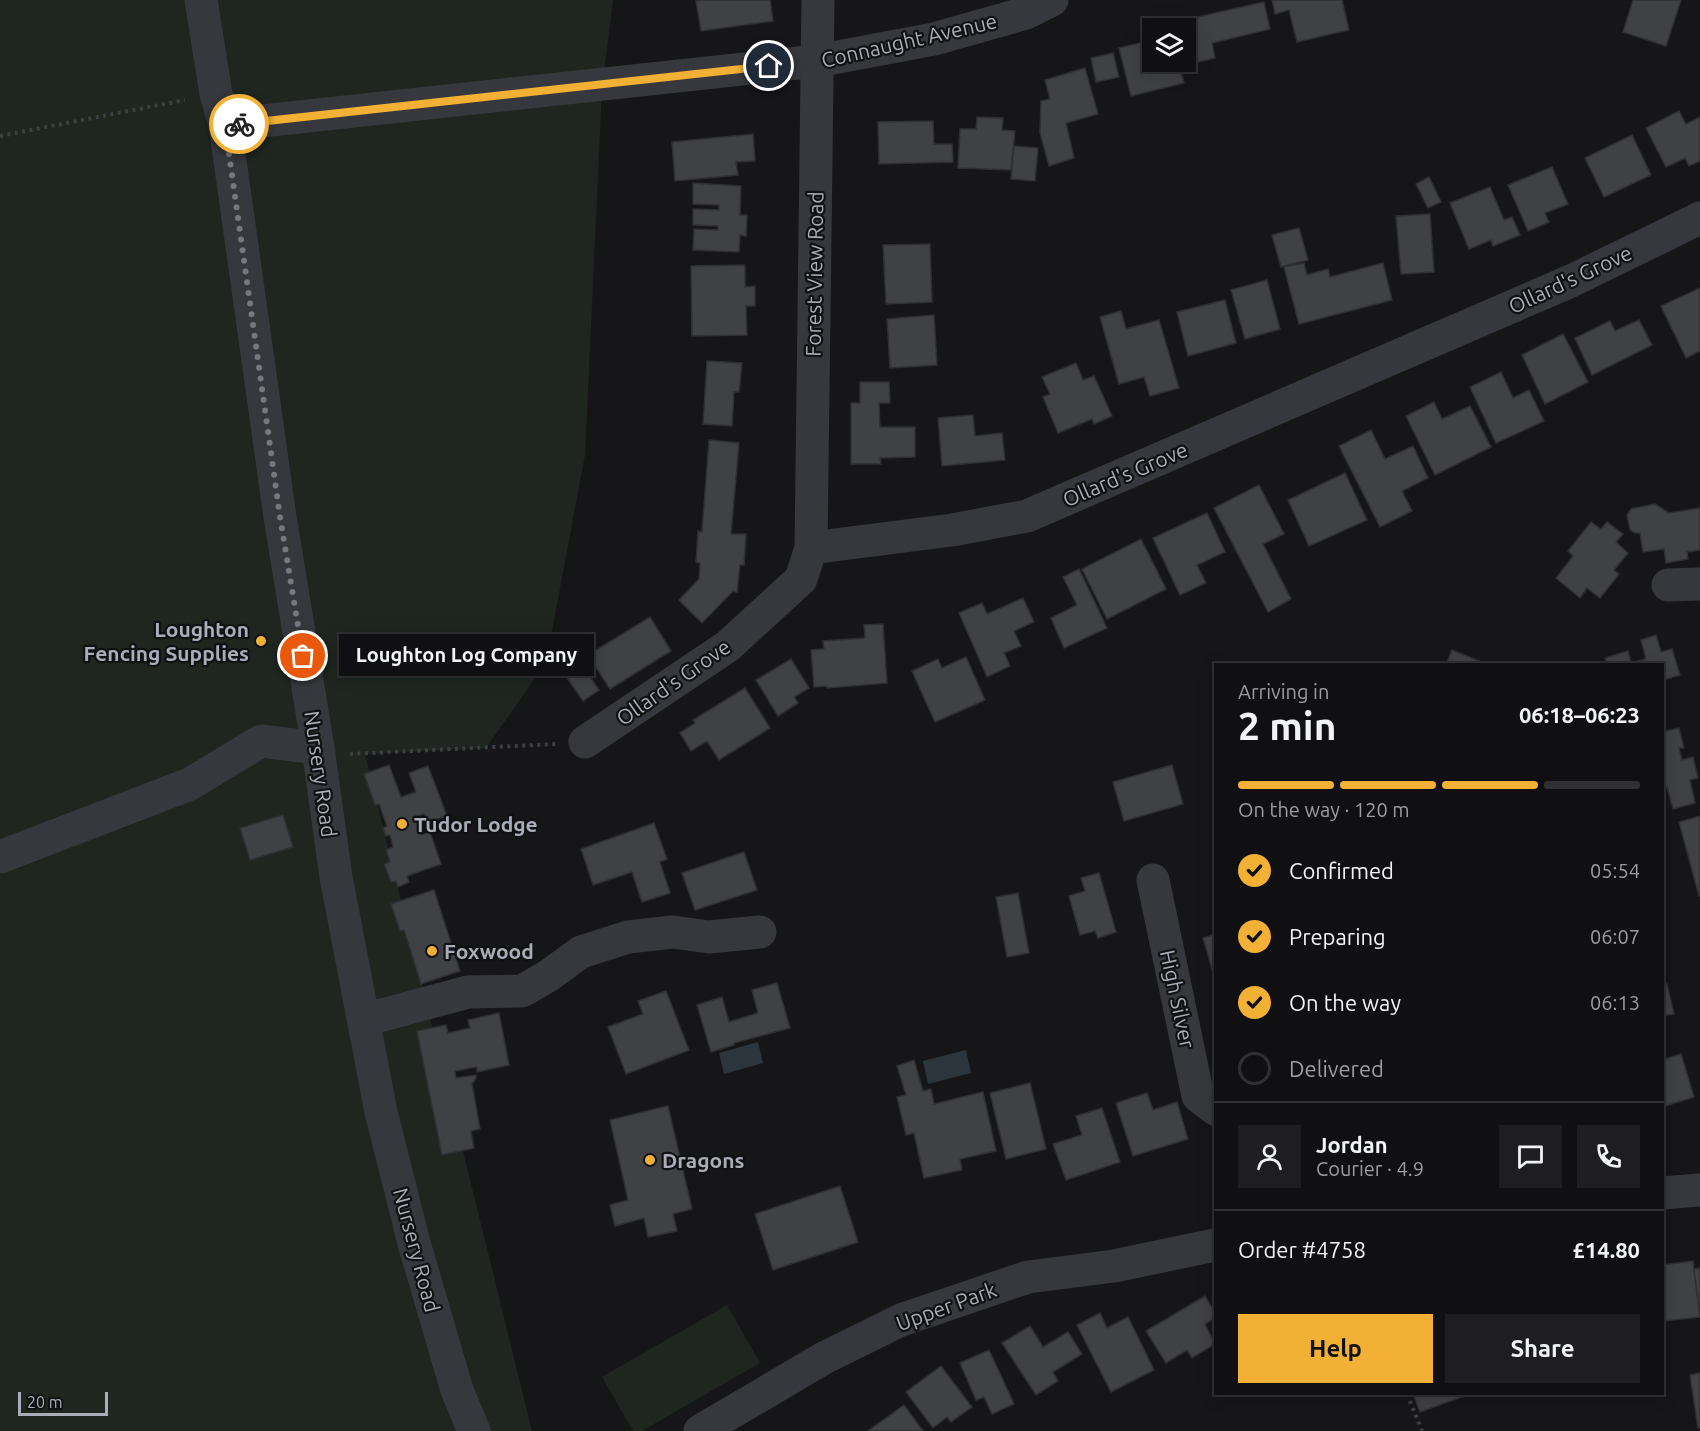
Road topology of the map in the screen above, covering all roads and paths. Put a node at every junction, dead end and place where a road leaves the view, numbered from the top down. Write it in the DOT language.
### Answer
graph roads {
  1 [pos="201,0"];
  2 [pos="818,0"];
  3 [pos="1052,0"];
  4 [pos="817,61"];
  5 [pos="216,94"];
  6 [pos="225,125"];
  7 [pos="0,136"];
  8 [pos="1700,218"];
  9 [pos="811,548"];
  10 [pos="585,742"];
  11 [pos="318,748"];
  12 [pos="0,857"];
  13 [pos="1153,880"];
  14 [pos="760,932"];
  15 [pos="364,1020"];
  16 [pos="1214,1108"];
  17 [pos="1700,1190"];
  18 [pos="1664,1193"];
  19 [pos="1214,1245"];
  20 [pos="1407,1395"];
  21 [pos="474,1431"];
  22 [pos="700,1431"];
  23 [pos="1422,1431"];
  1 -- 5 [label="street, Nursery Road"];
  2 -- 4 [label="street, Forest View Road"];
  3 -- 4 [label="street, Connaught Avenue"];
  4 -- 6 [label="street, Connaught Avenue"];
  4 -- 9 [label="street, Forest View Road"];
  5 -- 6 [label="street, Nursery Road"];
  5 -- 7 [label="path"];
  6 -- 11 [label="street, Nursery Road"];
  8 -- 9 [label="street, Ollard's Grove"];
  9 -- 10 [label="street, Ollard's Grove"];
  10 -- 11 [label="path"];
  11 -- 12 [label="street"];
  11 -- 15 [label="street, Nursery Road"];
  13 -- 16 [label="street, High Silver"];
  14 -- 15 [label="street"];
  15 -- 21 [label="street, Nursery Road"];
  17 -- 18 [label="street"];
  19 -- 22 [label="street, Upper Park"];
  20 -- 23 [label="path"];
}
